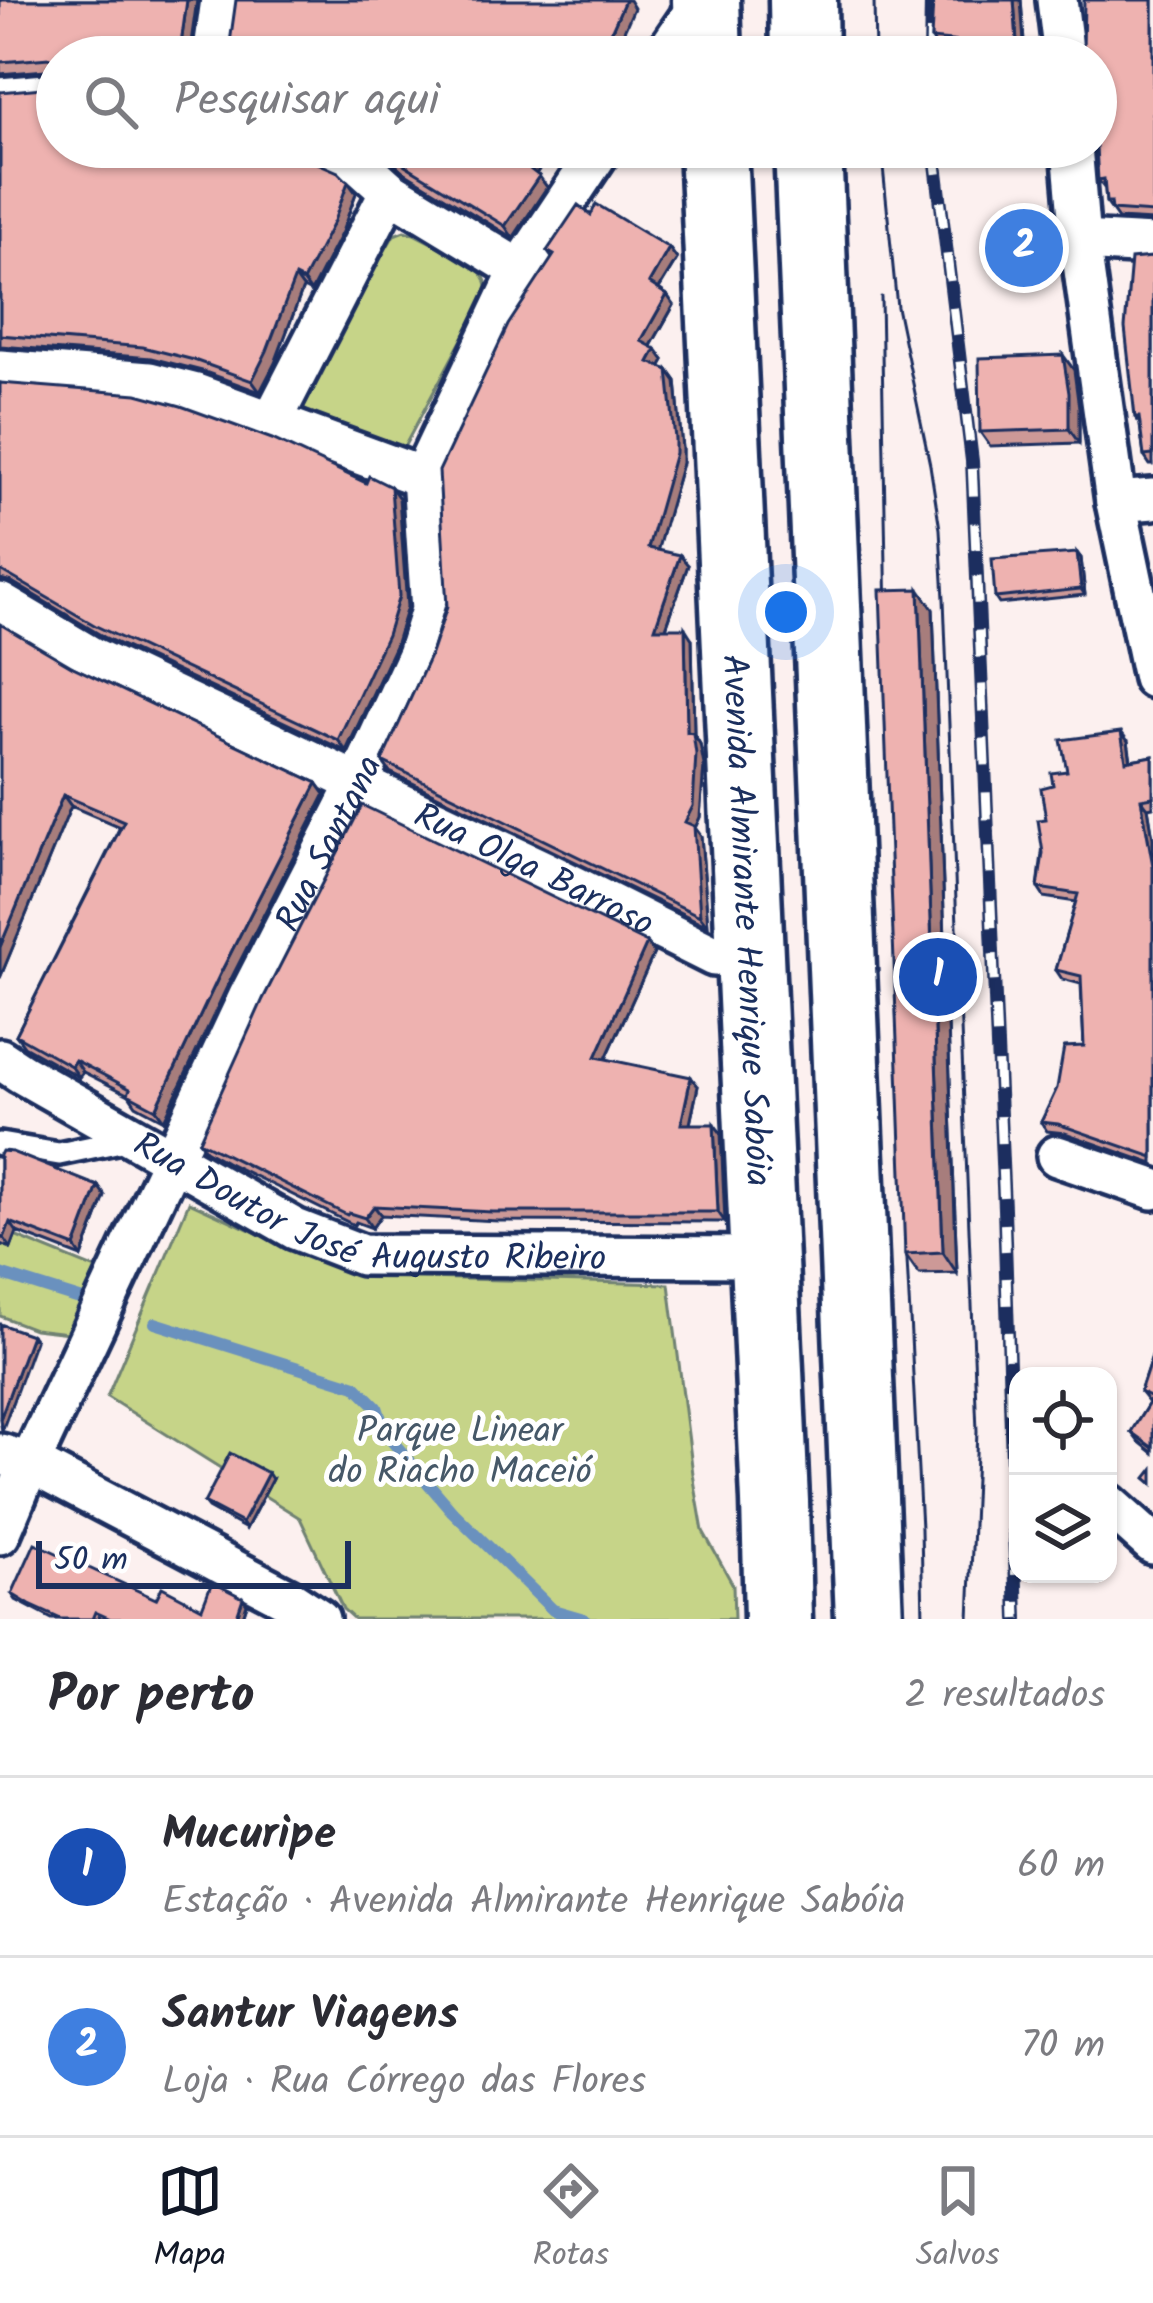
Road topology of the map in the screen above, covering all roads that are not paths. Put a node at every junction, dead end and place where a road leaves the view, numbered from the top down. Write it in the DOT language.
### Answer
graph roads {
  1 [pos="221,0"];
  2 [pos="704,0"];
  3 [pos="803,0"];
  4 [pos="1058,0"];
  5 [pos="216,36"];
  6 [pos="678,36"];
  7 [pos="707,36"];
  8 [pos="804,36"];
  9 [pos="1062,36"];
  10 [pos="36,85"];
  11 [pos="0,88"];
  12 [pos="365,168"];
  13 [pos="588,168"];
  14 [pos="714,168"];
  15 [pos="809,168"];
  16 [pos="1074,168"];
  17 [pos="390,191"];
  18 [pos="1080,241"];
  19 [pos="1153,244"];
  20 [pos="520,271"];
  21 [pos="0,370"];
  22 [pos="272,421"];
  23 [pos="422,477"];
  24 [pos="1134,500"];
  25 [pos="0,602"];
  26 [pos="1153,678"];
  27 [pos="358,783"];
  28 [pos="750,956"];
  29 [pos="0,1059"];
  30 [pos="128,1135"];
  31 [pos="0,1144"];
  32 [pos="1057,1156"];
  33 [pos="172,1159"];
  34 [pos="1153,1189"];
  35 [pos="763,1257"];
  36 [pos="15,1459"];
  37 [pos="1117,1512"];
  38 [pos="0,1534"];
  39 [pos="1153,1544"];
  40 [pos="319,1619"];
  41 [pos="778,1619"];
  42 [pos="869,1619"];
  1 -- 5 [label="street"];
  2 -- 6 [label="street"];
  2 -- 7 [label="highway"];
  3 -- 8 [label="highway"];
  4 -- 9 [label="street"];
  10 -- 11 [label="lane"];
  12 -- 17 [label="street"];
  13 -- 20 [label="street, Rua Santana"];
  14 -- 28 [label="highway, Avenida Almirante Henrique Sabóia"];
  15 -- 42 [label="highway"];
  16 -- 18 [label="street"];
  17 -- 20 [label="street"];
  17 -- 22 [label="street"];
  18 -- 19 [label="street"];
  18 -- 24 [label="street"];
  20 -- 23 [label="street, Rua Santana"];
  21 -- 22 [label="street"];
  22 -- 23 [label="street"];
  23 -- 27 [label="street, Rua Santana"];
  24 -- 26 [label="street"];
  25 -- 27 [label="street, Rua Olga Barroso"];
  27 -- 28 [label="street, Rua Olga Barroso"];
  27 -- 33 [label="street, Rua Santana"];
  28 -- 35 [label="highway, Avenida Almirante Henrique Sabóia"];
  29 -- 30 [label="street, Rua Doutor José Augusto Ribeiro"];
  30 -- 31 [label="lane"];
  30 -- 33 [label="street, Rua Doutor José Augusto Ribeiro"];
  32 -- 34 [label="street"];
  33 -- 35 [label="street, Rua Doutor José Augusto Ribeiro"];
  33 -- 36 [label="street, Rua Santana"];
  35 -- 41 [label="highway, Avenida Almirante Henrique Sabóia"];
  36 -- 38 [label="street, Rua Santana"];
  36 -- 40 [label="street"];
  37 -- 39 [label="street"];
}
